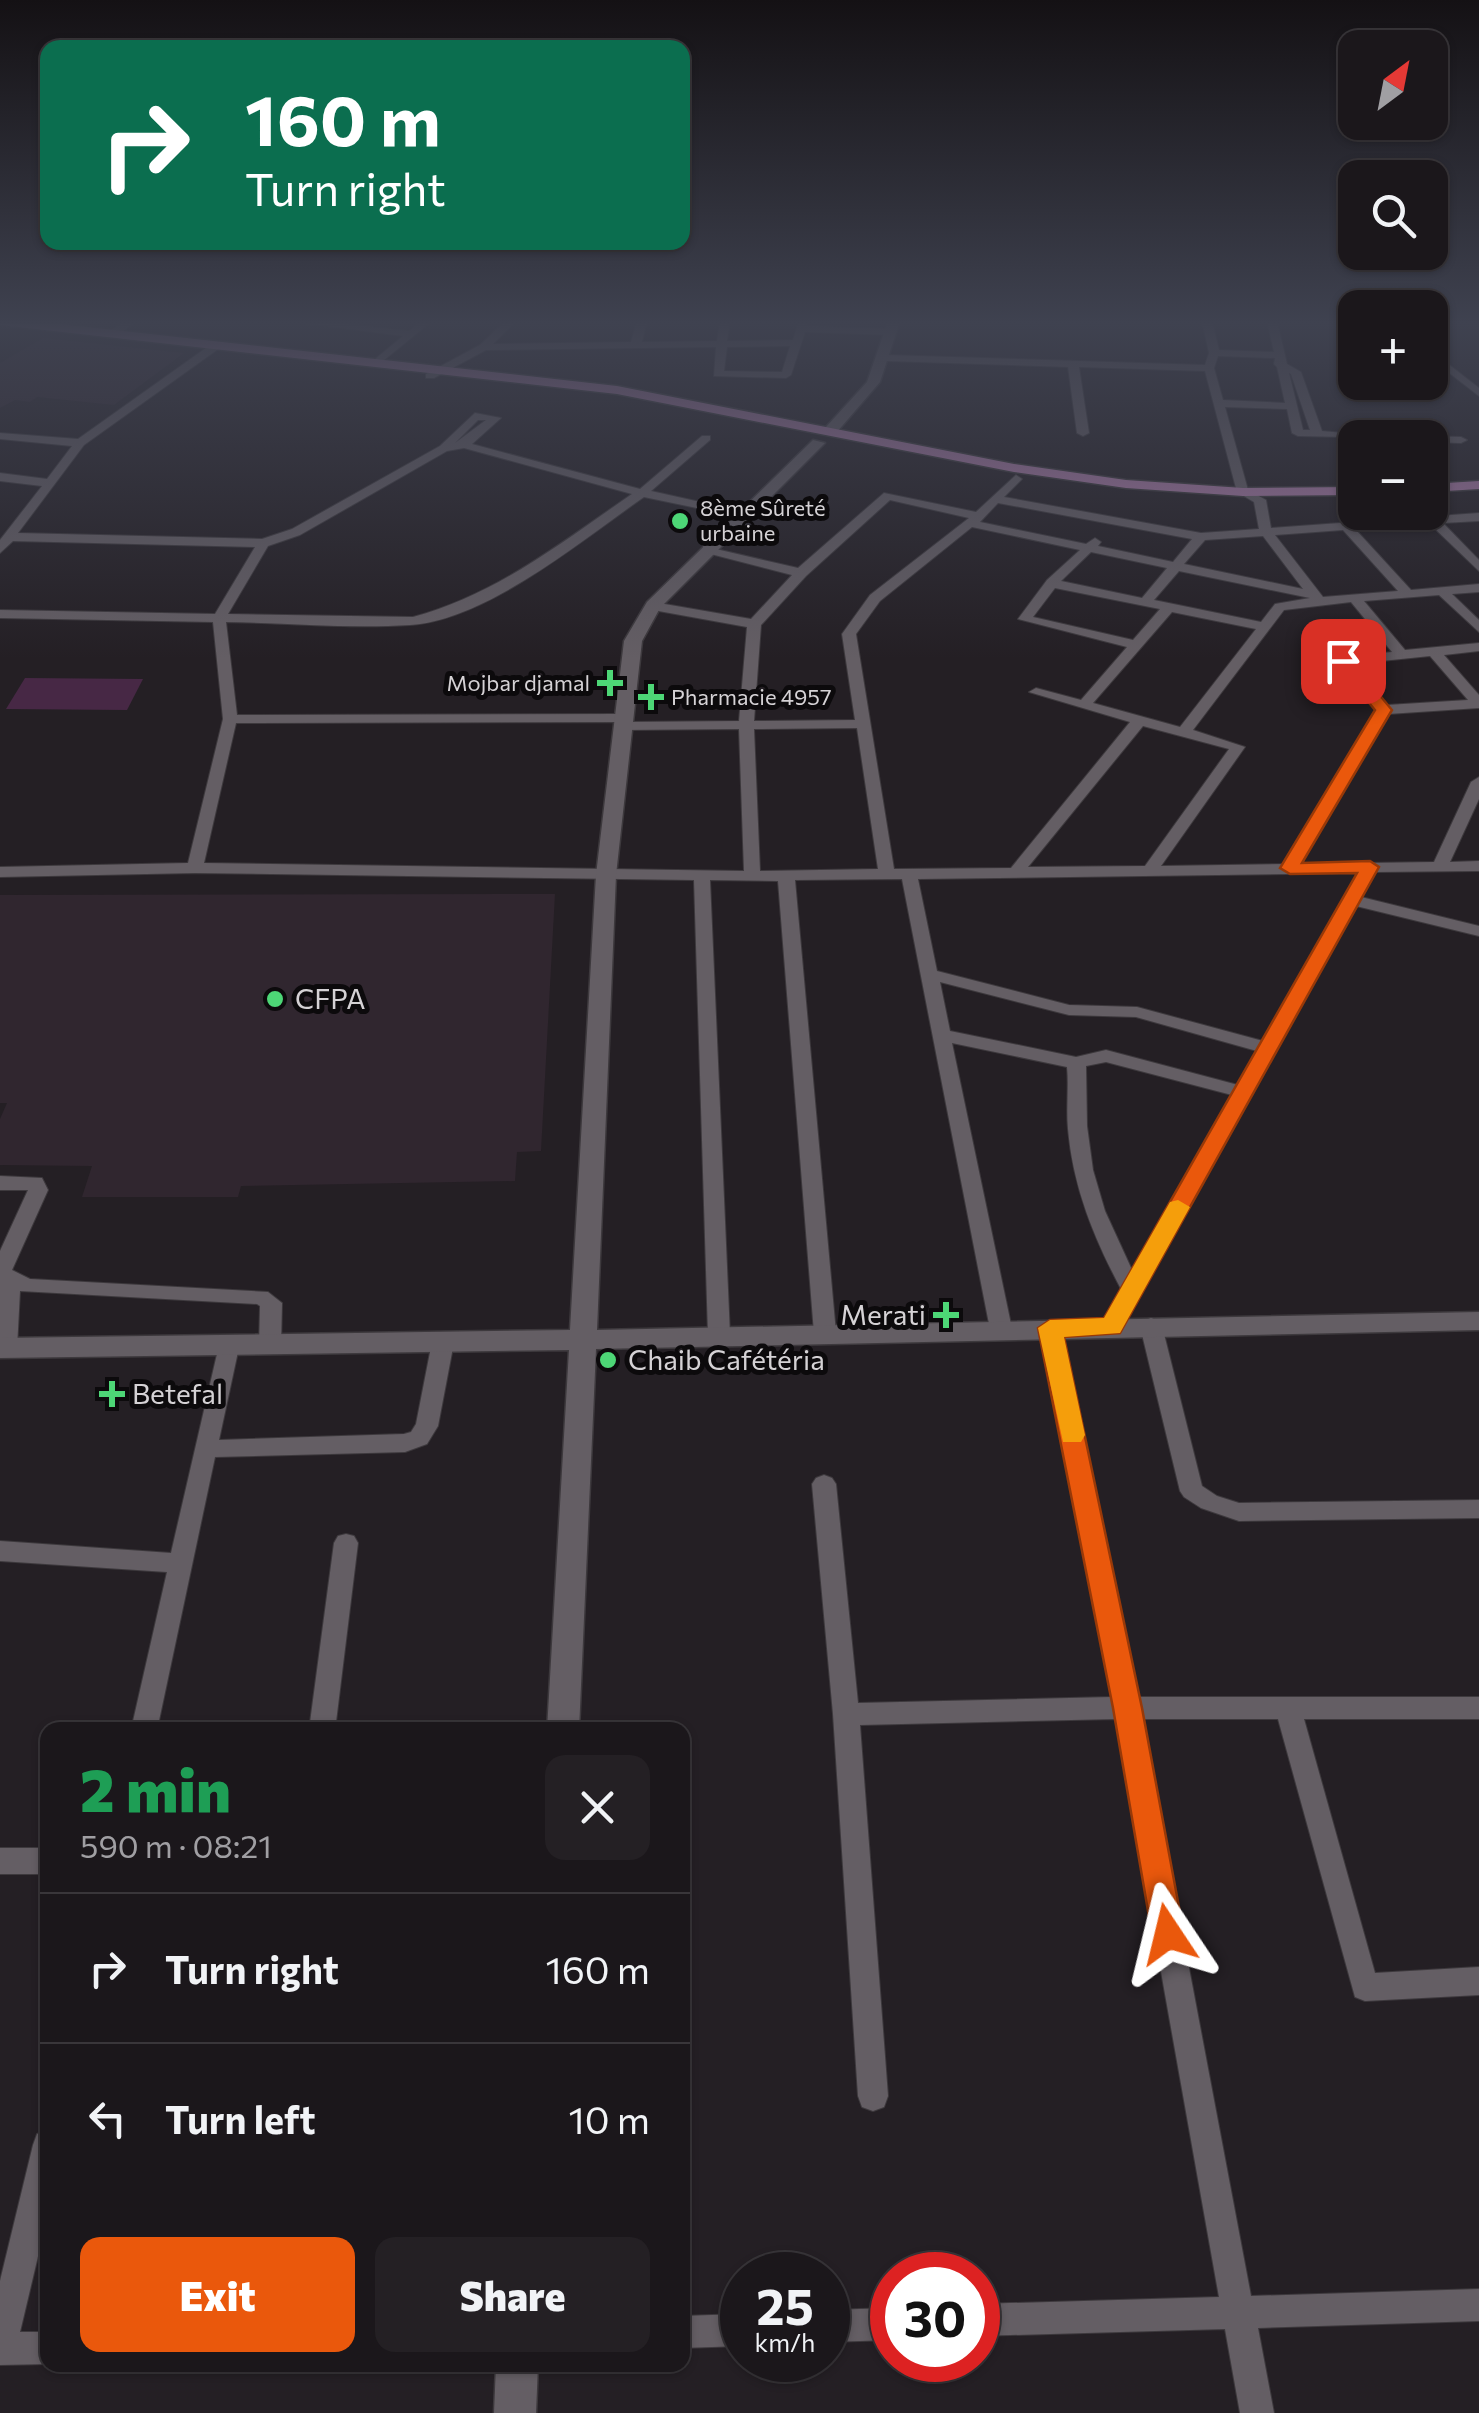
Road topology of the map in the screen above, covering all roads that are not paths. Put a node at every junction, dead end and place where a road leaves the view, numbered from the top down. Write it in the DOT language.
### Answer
graph roads {
  1 [pos="93,434"];
  2 [pos="458,434"];
  3 [pos="478,434"];
  4 [pos="804,434"];
  5 [pos="827,434"];
  6 [pos="1223,434"];
  7 [pos="1310,434"];
  8 [pos="1317,434"];
  9 [pos="1338,435"];
  10 [pos="0,436"];
  11 [pos="823,437"];
  12 [pos="706,438"];
  13 [pos="1448,440"];
  14 [pos="1461,440"];
  15 [pos="80,443"];
  16 [pos="464,445"];
  17 [pos="444,448"];
  18 [pos="0,477"];
  19 [pos="1016,479"];
  20 [pos="50,483"];
  21 [pos="1479,485"];
  22 [pos="1448,487"];
  23 [pos="1338,491"];
  24 [pos="642,493"];
  25 [pos="1231,494"];
  26 [pos="1479,494"];
  27 [pos="1448,496"];
  28 [pos="994,499"];
  29 [pos="1260,500"];
  30 [pos="1338,500"];
  31 [pos="740,515"];
  32 [pos="1479,517"];
  33 [pos="1448,518"];
  34 [pos="974,519"];
  35 [pos="1113,522"];
  36 [pos="1338,525"];
  37 [pos="1266,530"];
  38 [pos="1350,530"];
  39 [pos="1443,530"];
  40 [pos="1200,537"];
  41 [pos="4,543"];
  42 [pos="263,543"];
  43 [pos="1089,548"];
  44 [pos="707,550"];
  45 [pos="1174,566"];
  46 [pos="1479,568"];
  47 [pos="801,573"];
  48 [pos="1052,584"];
  49 [pos="1479,588"];
  50 [pos="1442,591"];
  51 [pos="1408,594"];
  52 [pos="1315,598"];
  53 [pos="1354,598"];
  54 [pos="1144,603"];
  55 [pos="654,606"];
  56 [pos="1168,608"];
  57 [pos="0,614"];
  58 [pos="218,618"];
  59 [pos="754,624"];
  60 [pos="1265,627"];
  61 [pos="1479,628"];
  62 [pos="1136,645"];
  63 [pos="1479,647"];
  64 [pos="1434,652"];
  65 [pos="1402,655"];
  66 [pos="1036,692"];
  67 [pos="1479,704"];
  68 [pos="1084,705"];
  69 [pos="1384,710"];
  70 [pos="230,719"];
  71 [pos="1139,720"];
  72 [pos="622,722"];
  73 [pos="746,724"];
  74 [pos="862,724"];
  75 [pos="1183,733"];
  76 [pos="1479,782"];
  77 [pos="1440,866"];
  78 [pos="1479,866"];
  79 [pos="1370,867"];
  80 [pos="195,868"];
  81 [pos="1290,868"];
  82 [pos="1149,870"];
  83 [pos="1017,871"];
  84 [pos="0,872"];
  85 [pos="887,873"];
  86 [pos="786,874"];
  87 [pos="909,874"];
  88 [pos="606,875"];
  89 [pos="702,875"];
  90 [pos="752,876"];
  91 [pos="1352,900"];
  92 [pos="1479,930"];
  93 [pos="930,974"];
  94 [pos="942,1035"];
  95 [pos="1268,1048"];
  96 [pos="1076,1063"];
  97 [pos="1243,1092"];
  98 [pos="0,1183"];
  99 [pos="10,1280"];
  100 [pos="1132,1290"];
  101 [pos="1479,1321"];
  102 [pos="1112,1326"];
  103 [pos="1151,1326"];
  104 [pos="1050,1328"];
  105 [pos="1001,1329"];
  106 [pos="826,1333"];
  107 [pos="719,1335"];
  108 [pos="583,1338"];
  109 [pos="443,1342"];
  110 [pos="270,1346"];
  111 [pos="228,1347"];
  112 [pos="3,1348"];
  113 [pos="207,1449"];
  114 [pos="824,1484"];
  115 [pos="1479,1510"];
  116 [pos="346,1542"];
  117 [pos="0,1551"];
  118 [pos="183,1563"];
  119 [pos="1127,1708"];
  120 [pos="1288,1708"];
  121 [pos="1479,1708"];
  122 [pos="846,1714"];
  123 [pos="146,1722"];
  124 [pos="323,1722"];
  125 [pos="562,1722"];
  126 [pos="0,1861"];
  127 [pos="40,1861"];
  128 [pos="1479,1981"];
  129 [pos="874,2096"];
  130 [pos="40,2180"];
  131 [pos="1479,2305"];
  132 [pos="1236,2310"];
  133 [pos="1000,2319"];
  134 [pos="720,2331"];
  135 [pos="690,2332"];
  136 [pos="40,2348"];
  137 [pos="0,2349"];
  138 [pos="517,2372"];
  139 [pos="514,2413"];
  140 [pos="1256,2413"];
  1 -- 15 [label="street"];
  2 -- 17 [label="street"];
  3 -- 16 [label="street"];
  4 -- 11 [label="main road"];
  5 -- 11 [label="street"];
  6 -- 25 [label="street"];
  7 -- 8 [label="street"];
  8 -- 9 [label="street"];
  10 -- 15 [label="street"];
  11 -- 19 [label="main road"];
  11 -- 25 [label="main road"];
  11 -- 31 [label="street"];
  12 -- 24 [label="street"];
  13 -- 14 [label="street"];
  15 -- 20 [label="street"];
  16 -- 17 [label="street"];
  16 -- 24 [label="street"];
  17 -- 42 [label="street"];
  18 -- 20 [label="street"];
  19 -- 25 [label="main road"];
  19 -- 28 [label="street"];
  20 -- 41 [label="street"];
  21 -- 22 [label="main road"];
  23 -- 25 [label="main road"];
  24 -- 31 [label="street"];
  24 -- 58 [label="street"];
  25 -- 29 [label="main road"];
  26 -- 27 [label="main road"];
  28 -- 34 [label="street"];
  28 -- 35 [label="street"];
  29 -- 30 [label="main road"];
  29 -- 37 [label="street"];
  31 -- 44 [label="street"];
  32 -- 33 [label="street"];
  34 -- 43 [label="street"];
  34 -- 47 [label="street"];
  34 -- 74 [label="street"];
  35 -- 40 [label="street"];
  35 -- 43 [label="street"];
  36 -- 37 [label="street"];
  37 -- 40 [label="street"];
  37 -- 52 [label="street"];
  38 -- 51 [label="street"];
  39 -- 46 [label="street"];
  40 -- 45 [label="street"];
  41 -- 42 [label="street"];
  42 -- 58 [label="street"];
  43 -- 45 [label="street"];
  43 -- 48 [label="street"];
  44 -- 47 [label="street"];
  44 -- 55 [label="street"];
  45 -- 52 [label="street"];
  45 -- 54 [label="street"];
  47 -- 59 [label="street"];
  48 -- 54 [label="street"];
  48 -- 62 [label="street"];
  49 -- 50 [label="street"];
  50 -- 51 [label="street"];
  50 -- 61 [label="street"];
  51 -- 53 [label="street"];
  52 -- 53 [label="street"];
  52 -- 60 [label="street"];
  53 -- 65 [label="street"];
  54 -- 56 [label="street"];
  55 -- 59 [label="street"];
  55 -- 72 [label="street"];
  56 -- 60 [label="street"];
  56 -- 62 [label="street"];
  57 -- 58 [label="street"];
  58 -- 70 [label="street"];
  59 -- 73 [label="street"];
  60 -- 75 [label="street"];
  62 -- 68 [label="street"];
  63 -- 64 [label="street"];
  64 -- 65 [label="street"];
  64 -- 67 [label="street"];
  65 -- 69 [label="street"];
  66 -- 68 [label="street"];
  67 -- 69 [label="street"];
  68 -- 71 [label="street"];
  69 -- 81 [label="street"];
  70 -- 72 [label="street"];
  70 -- 80 [label="street"];
  71 -- 75 [label="street"];
  71 -- 83 [label="street"];
  72 -- 73 [label="street"];
  72 -- 88 [label="street"];
  73 -- 74 [label="street"];
  73 -- 90 [label="street"];
  74 -- 85 [label="street"];
  75 -- 82 [label="street"];
  76 -- 77 [label="street"];
  77 -- 78 [label="street"];
  77 -- 79 [label="street"];
  79 -- 81 [label="street"];
  79 -- 91 [label="street"];
  80 -- 84 [label="street"];
  80 -- 88 [label="street"];
  81 -- 82 [label="street"];
  82 -- 83 [label="street"];
  83 -- 87 [label="street"];
  85 -- 86 [label="street"];
  85 -- 87 [label="street"];
  86 -- 90 [label="street"];
  86 -- 106 [label="street"];
  87 -- 93 [label="street"];
  88 -- 89 [label="street"];
  88 -- 108 [label="street"];
  89 -- 90 [label="street"];
  89 -- 107 [label="street"];
  91 -- 92 [label="street"];
  91 -- 95 [label="street"];
  93 -- 94 [label="street"];
  93 -- 95 [label="street"];
  94 -- 96 [label="street"];
  94 -- 105 [label="street"];
  95 -- 97 [label="street"];
  96 -- 97 [label="street"];
  96 -- 100 [label="street"];
  97 -- 100 [label="street"];
  98 -- 99 [label="street"];
  99 -- 110 [label="street"];
  99 -- 112 [label="street"];
  100 -- 102 [label="street"];
  101 -- 103 [label="street"];
  102 -- 103 [label="street"];
  102 -- 104 [label="street"];
  103 -- 115 [label="street"];
  104 -- 105 [label="street"];
  104 -- 119 [label="street"];
  105 -- 106 [label="street"];
  106 -- 107 [label="street"];
  107 -- 108 [label="street"];
  108 -- 109 [label="street"];
  108 -- 125 [label="street"];
  109 -- 110 [label="street"];
  109 -- 113 [label="street"];
  110 -- 111 [label="street"];
  111 -- 112 [label="street"];
  111 -- 113 [label="street"];
  113 -- 118 [label="street"];
  114 -- 122 [label="street"];
  116 -- 124 [label="street"];
  117 -- 118 [label="street"];
  118 -- 123 [label="street"];
  119 -- 120 [label="street"];
  119 -- 122 [label="street"];
  119 -- 132 [label="street"];
  120 -- 121 [label="street"];
  120 -- 128 [label="street"];
  122 -- 129 [label="street"];
  126 -- 127 [label="street"];
  130 -- 137 [label="street"];
  131 -- 132 [label="street"];
  132 -- 133 [label="street"];
  132 -- 140 [label="street"];
  134 -- 135 [label="street"];
  136 -- 137 [label="street"];
  138 -- 139 [label="street"];
}
